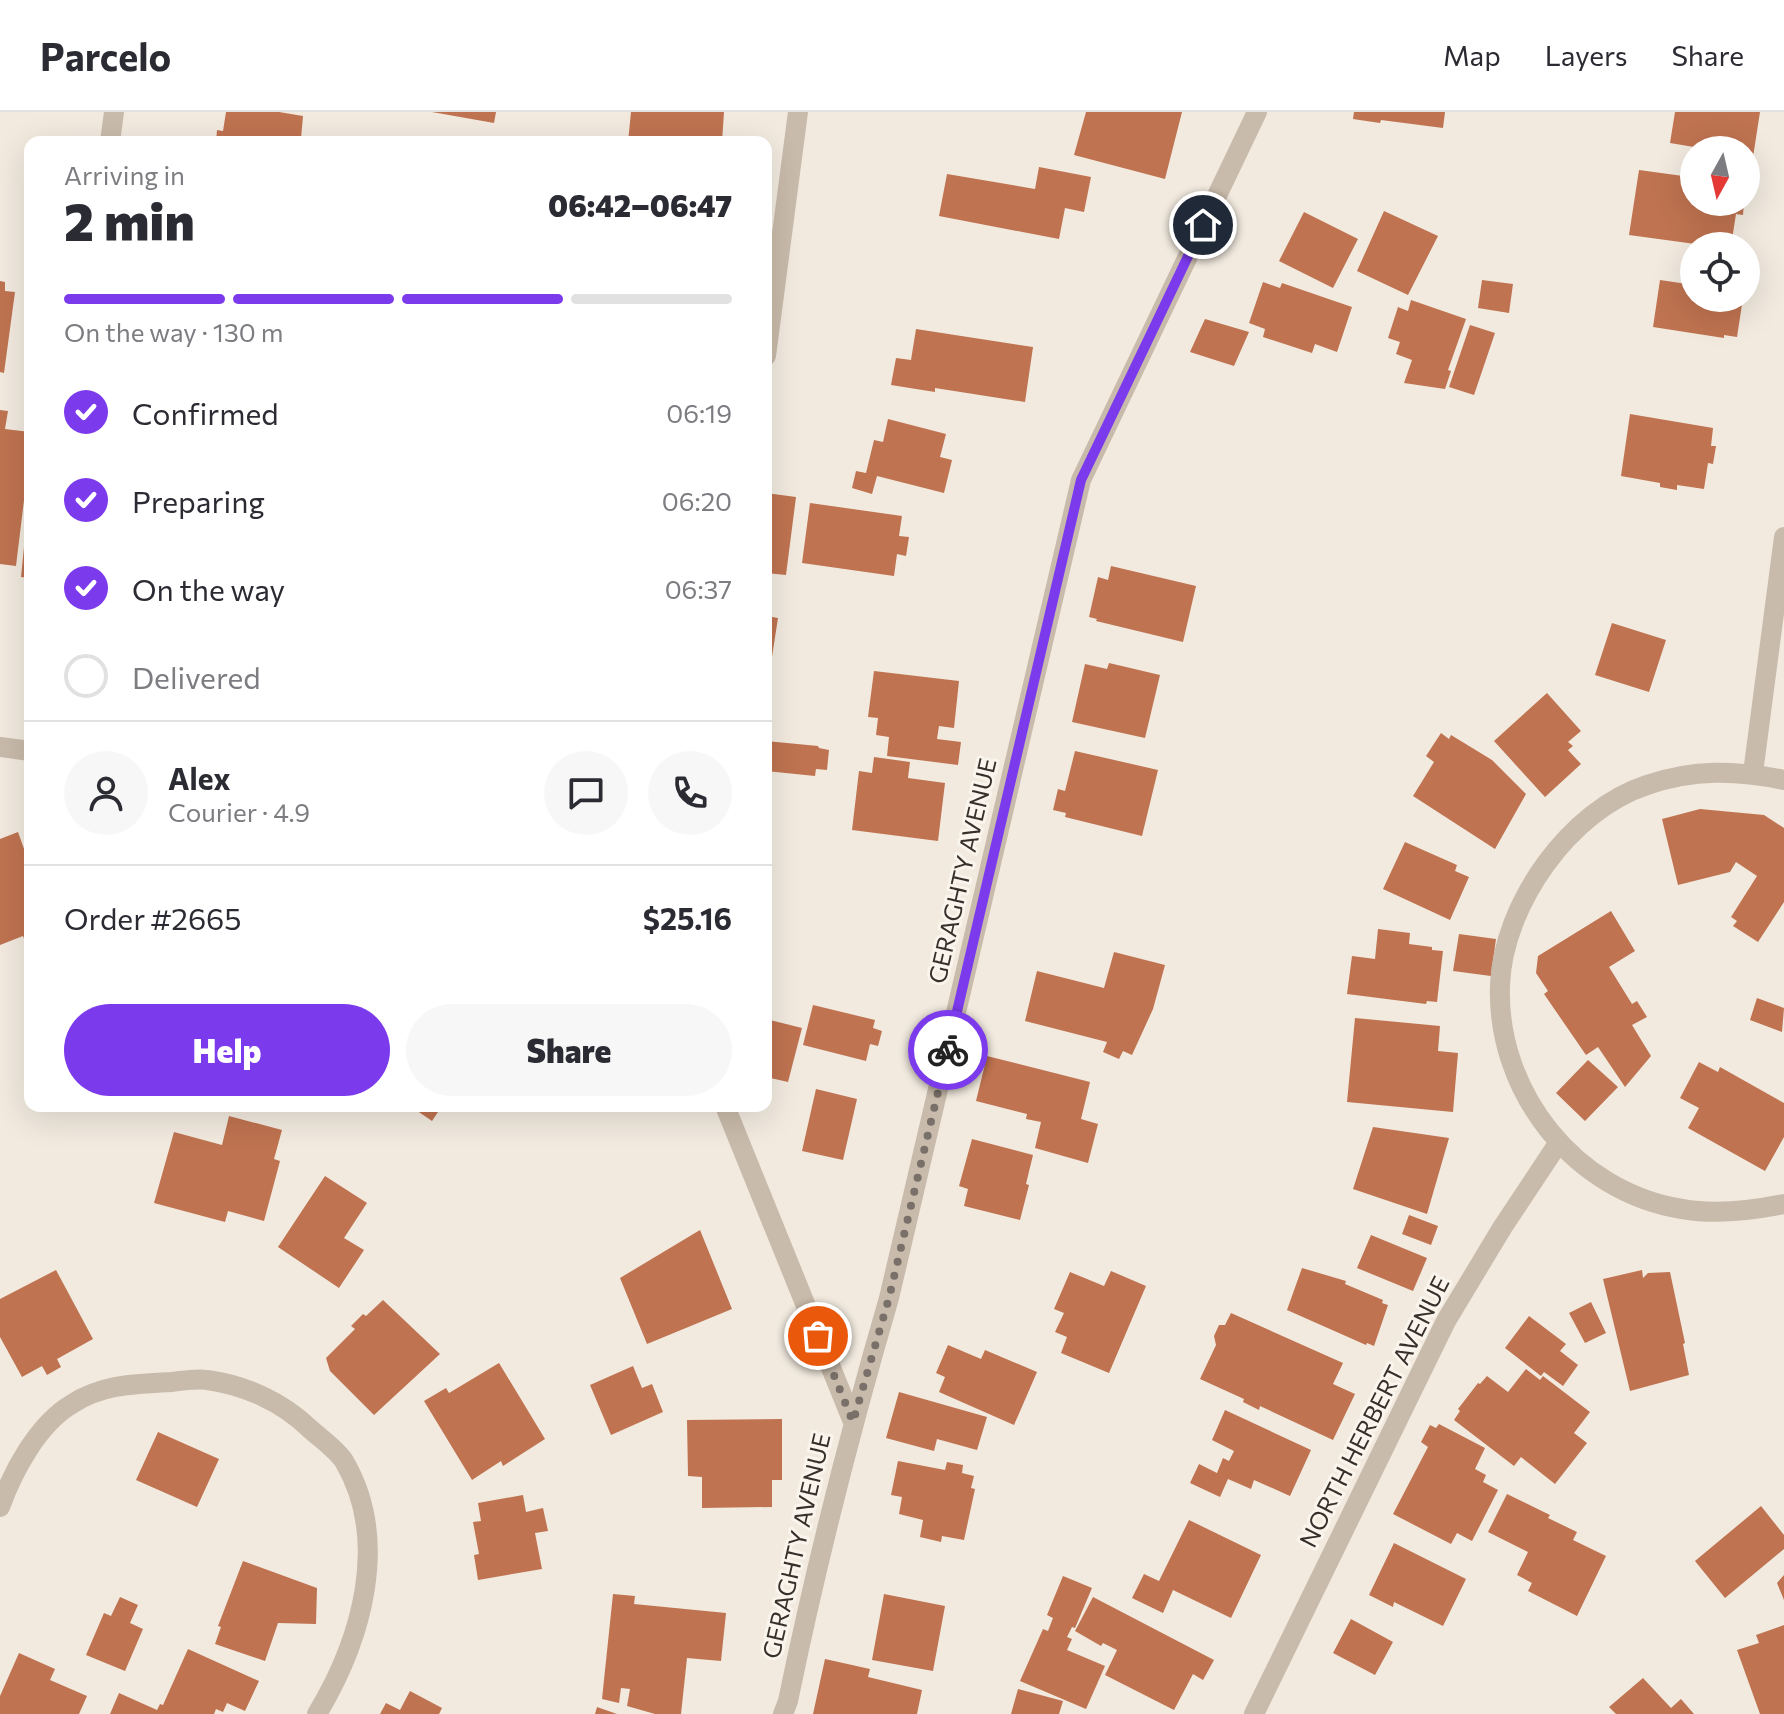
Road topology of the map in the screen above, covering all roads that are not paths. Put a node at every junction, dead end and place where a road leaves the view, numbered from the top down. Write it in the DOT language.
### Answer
graph roads {
  1 [pos="114,112"];
  2 [pos="798,112"];
  3 [pos="1257,112"];
  4 [pos="111,136"];
  5 [pos="772,310"];
  6 [pos="1784,537"];
  7 [pos="1753,773"];
  8 [pos="1784,780"];
  9 [pos="727,1112"];
  10 [pos="1559,1142"];
  11 [pos="1784,1204"];
  12 [pos="853,1422"];
  13 [pos="0,1507"];
  14 [pos="317,1714"];
  15 [pos="783,1714"];
  16 [pos="1254,1714"];
  1 -- 4 [label="street"];
  2 -- 5 [label="street"];
  3 -- 12 [label="street, GERAGHTY AVENUE"];
  6 -- 7 [label="street"];
  7 -- 8 [label="street"];
  7 -- 10 [label="street"];
  9 -- 12 [label="street"];
  10 -- 11 [label="street"];
  10 -- 16 [label="street, NORTH HERBERT AVENUE"];
  12 -- 15 [label="street, GERAGHTY AVENUE"];
  13 -- 14 [label="street"];
}
